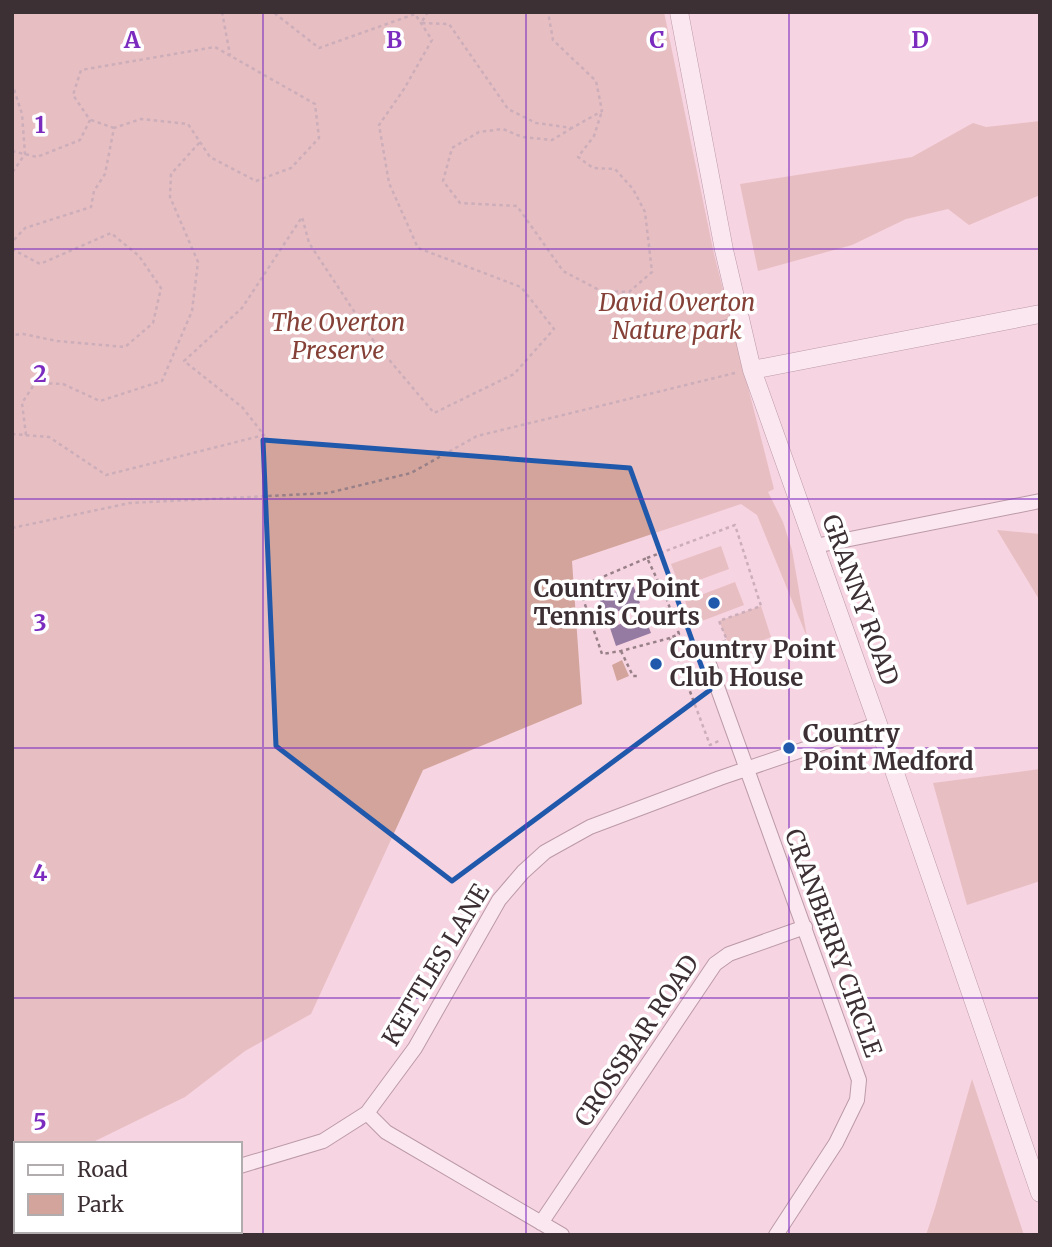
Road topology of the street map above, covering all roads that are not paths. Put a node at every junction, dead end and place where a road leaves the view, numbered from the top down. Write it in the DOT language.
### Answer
graph roads {
  1 [pos="682,13"];
  2 [pos="1040,314"];
  3 [pos="740,320"];
  4 [pos="708,329"];
  5 [pos="752,370"];
  6 [pos="1040,501"];
  7 [pos="815,546"];
  8 [pos="705,653"];
  9 [pos="878,724"];
  10 [pos="745,770"];
  11 [pos="805,927"];
  12 [pos="367,1113"];
  13 [pos="242,1165"];
  14 [pos="1040,1192"];
  15 [pos="541,1223"];
  16 [pos="562,1235"];
  17 [pos="776,1235"];
  1 -- 3 [label="street, GRANNY ROAD"];
  2 -- 5 [label="street"];
  3 -- 4 [label="lane"];
  3 -- 5 [label="street, GRANNY ROAD"];
  5 -- 7 [label="street, GRANNY ROAD"];
  6 -- 7 [label="street"];
  7 -- 9 [label="street, GRANNY ROAD"];
  8 -- 10 [label="street, CRANBERRY CIRCLE"];
  9 -- 10 [label="street, KETTLES LANE"];
  9 -- 14 [label="street, GRANNY ROAD"];
  10 -- 11 [label="street, CRANBERRY CIRCLE"];
  10 -- 12 [label="street, KETTLES LANE"];
  11 -- 15 [label="street, CROSSBAR ROAD"];
  11 -- 17 [label="street, CRANBERRY CIRCLE"];
  12 -- 13 [label="street, KETTLES LANE"];
  12 -- 15 [label="street"];
  15 -- 16 [label="street"];
}
